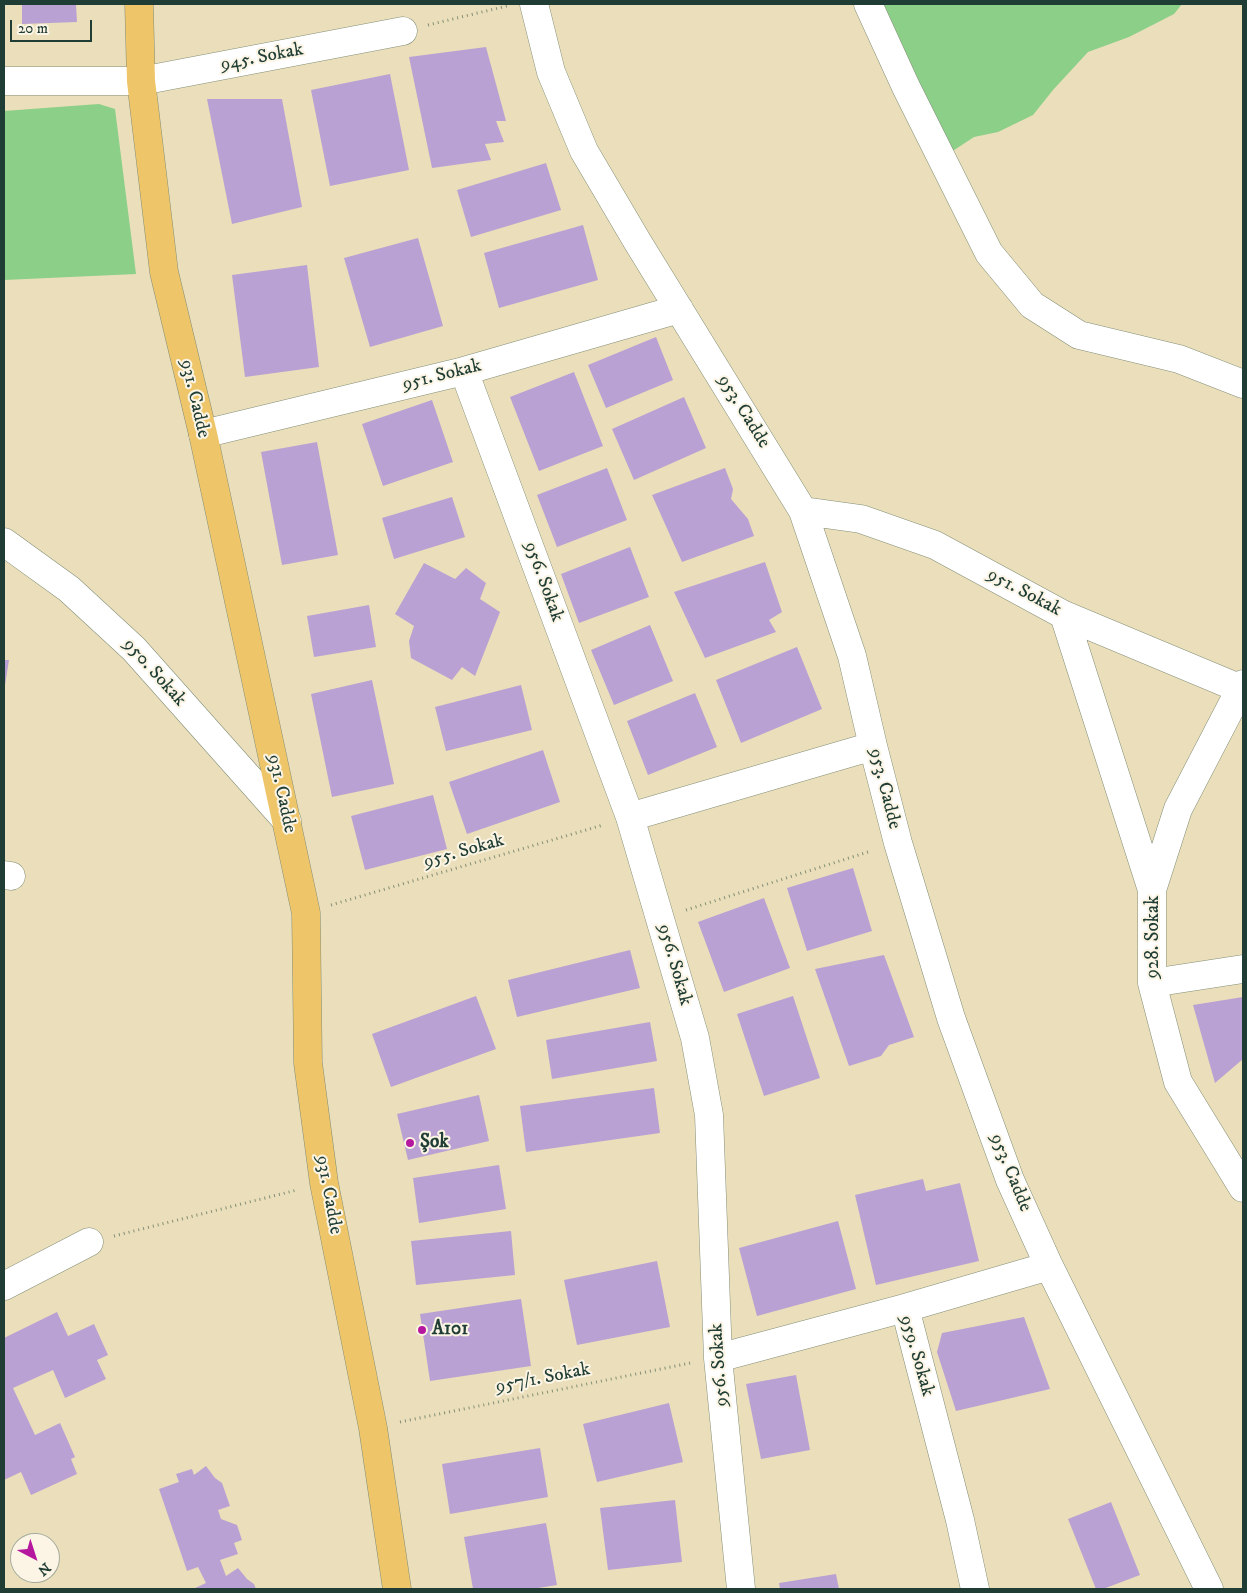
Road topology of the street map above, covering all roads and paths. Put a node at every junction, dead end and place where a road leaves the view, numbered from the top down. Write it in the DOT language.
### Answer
graph roads {
  1 [pos="139,4"];
  2 [pos="868,4"];
  3 [pos="521,5"];
  4 [pos="403,31"];
  5 [pos="4,81"];
  6 [pos="141,81"];
  7 [pos="680,309"];
  8 [pos="464,371"];
  9 [pos="1243,384"];
  10 [pos="203,434"];
  11 [pos="803,511"];
  12 [pos="4,542"];
  13 [pos="1064,615"];
  14 [pos="1242,690"];
  15 [pos="873,746"];
  16 [pos="630,817"];
  17 [pos="287,821"];
  18 [pos="898,842"];
  19 [pos="1152,890"];
  20 [pos="306,913"];
  21 [pos="660,919"];
  22 [pos="1243,969"];
  23 [pos="1152,983"];
  24 [pos="324,1183"];
  25 [pos="1243,1188"];
  26 [pos="89,1242"];
  27 [pos="1049,1266"];
  28 [pos="4,1286"];
  29 [pos="905,1308"];
  30 [pos="718,1358"];
  31 [pos="373,1428"];
  32 [pos="397,1589"];
  33 [pos="741,1589"];
  34 [pos="975,1589"];
  35 [pos="1210,1589"];
  1 -- 6 [label="main road, 931. Cadde"];
  2 -- 9 [label="street"];
  3 -- 4 [label="path"];
  3 -- 7 [label="street, 953. Cadde"];
  4 -- 6 [label="street, 945. Sokak"];
  5 -- 6 [label="street, 945. Sokak"];
  6 -- 10 [label="main road, 931. Cadde"];
  7 -- 8 [label="street, 951. Sokak"];
  7 -- 11 [label="street, 953. Cadde"];
  8 -- 10 [label="street, 951. Sokak"];
  8 -- 16 [label="street, 956. Sokak"];
  10 -- 17 [label="main road, 931. Cadde"];
  11 -- 13 [label="street, 951. Sokak"];
  11 -- 15 [label="street, 953. Cadde"];
  12 -- 17 [label="street, 950. Sokak"];
  13 -- 14 [label="street, 951. Sokak"];
  13 -- 19 [label="street"];
  14 -- 19 [label="street, 928. Sokak"];
  15 -- 16 [label="street"];
  15 -- 18 [label="street, 953. Cadde"];
  16 -- 20 [label="path, 955. Sokak"];
  16 -- 21 [label="street, 956. Sokak"];
  17 -- 20 [label="main road, 931. Cadde"];
  18 -- 21 [label="path"];
  18 -- 27 [label="street, 953. Cadde"];
  19 -- 23 [label="street, 928. Sokak"];
  20 -- 24 [label="main road, 931. Cadde"];
  21 -- 30 [label="street, 956. Sokak"];
  22 -- 23 [label="street"];
  23 -- 25 [label="street, 928. Sokak"];
  24 -- 26 [label="path"];
  24 -- 31 [label="main road, 931. Cadde"];
  26 -- 28 [label="street"];
  27 -- 29 [label="street"];
  27 -- 35 [label="street, 953. Cadde"];
  29 -- 30 [label="street, 959. Sokak"];
  29 -- 34 [label="street, 959. Sokak"];
  30 -- 31 [label="path, 957/1. Sokak"];
  30 -- 33 [label="street, 956. Sokak"];
  31 -- 32 [label="main road, 931. Cadde"];
}
